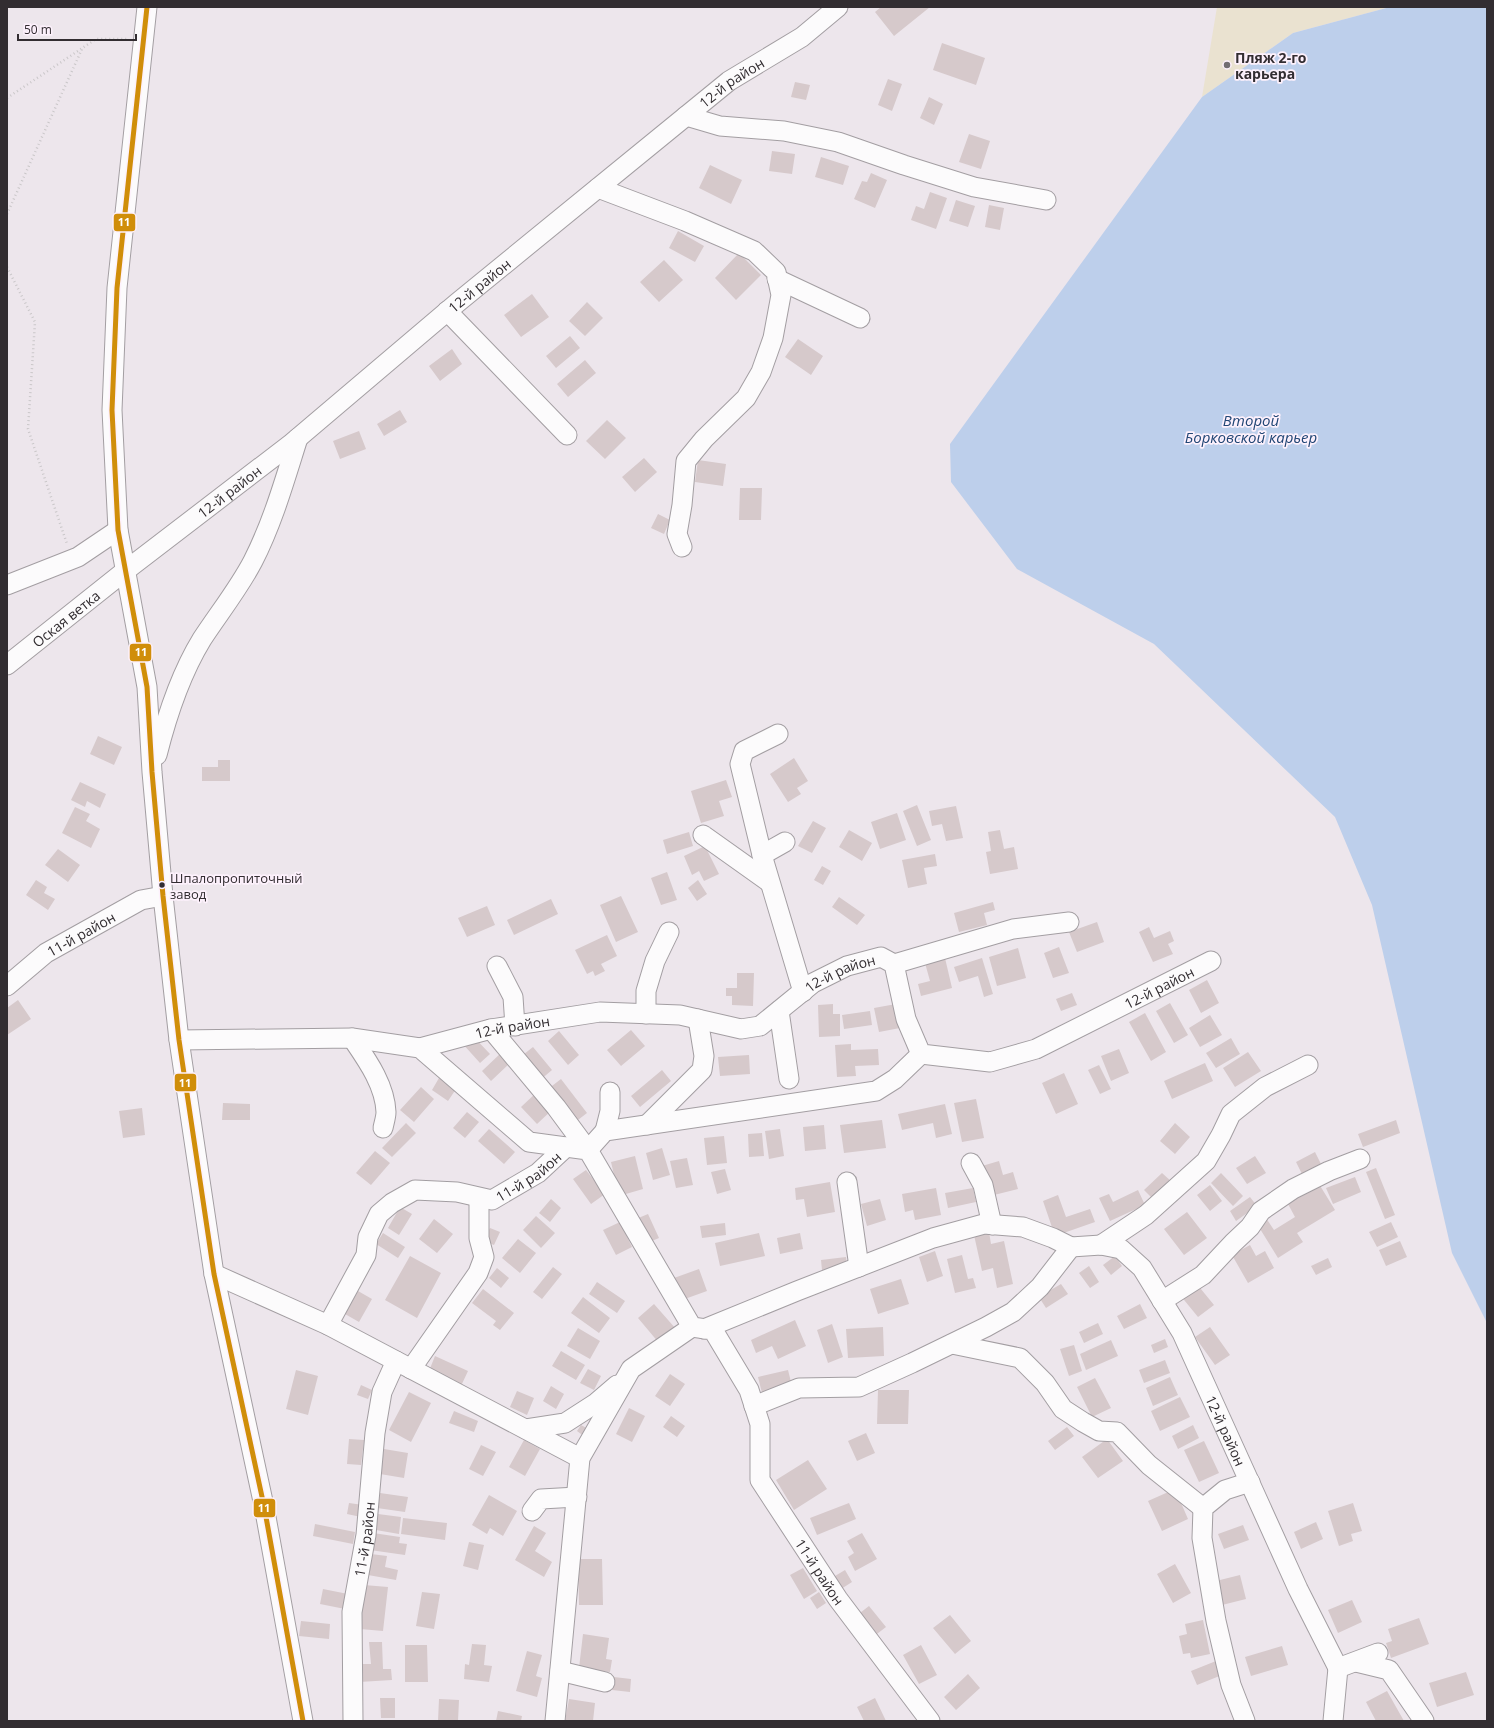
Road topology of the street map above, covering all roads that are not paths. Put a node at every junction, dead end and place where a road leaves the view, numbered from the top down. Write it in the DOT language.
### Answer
graph roads {
  1 [pos="147,7"];
  2 [pos="838,7"];
  3 [pos="686,116"];
  4 [pos="598,188"];
  5 [pos="1046,200"];
  6 [pos="777,279"];
  7 [pos="447,312"];
  8 [pos="860,318"];
  9 [pos="566,435"];
  10 [pos="298,438"];
  11 [pos="118,530"];
  12 [pos="682,547"];
  13 [pos="125,571"];
  14 [pos="7,585"];
  15 [pos="7,665"];
  16 [pos="778,734"];
  17 [pos="152,772"];
  18 [pos="703,835"];
  19 [pos="785,842"];
  20 [pos="762,855"];
  21 [pos="769,882"];
  22 [pos="163,896"];
  23 [pos="1069,922"];
  24 [pos="669,932"];
  25 [pos="1211,961"];
  26 [pos="894,964"];
  27 [pos="497,966"];
  28 [pos="7,986"];
  29 [pos="802,992"];
  30 [pos="779,1011"];
  31 [pos="646,1014"];
  32 [pos="698,1019"];
  33 [pos="515,1026"];
  34 [pos="491,1029"];
  35 [pos="352,1038"];
  36 [pos="179,1040"];
  37 [pos="420,1048"];
  38 [pos="920,1054"];
  39 [pos="1308,1065"];
  40 [pos="789,1079"];
  41 [pos="610,1092"];
  42 [pos="647,1125"];
  43 [pos="383,1128"];
  44 [pos="605,1131"];
  45 [pos="566,1147"];
  46 [pos="587,1149"];
  47 [pos="1360,1159"];
  48 [pos="971,1163"];
  49 [pos="846,1182"];
  50 [pos="479,1198"];
  51 [pos="992,1225"];
  52 [pos="1101,1245"];
  53 [pos="1071,1247"];
  54 [pos="859,1267"];
  55 [pos="214,1274"];
  56 [pos="1162,1301"];
  57 [pos="328,1326"];
  58 [pos="698,1328"];
  59 [pos="952,1344"];
  60 [pos="403,1365"];
  61 [pos="627,1376"];
  62 [pos="754,1406"];
  63 [pos="526,1429"];
  64 [pos="580,1458"];
  65 [pos="1250,1482"];
  66 [pos="577,1497"];
  67 [pos="1203,1508"];
  68 [pos="532,1511"];
  69 [pos="1378,1653"];
  70 [pos="1356,1662"];
  71 [pos="1338,1668"];
  72 [pos="560,1671"];
  73 [pos="605,1682"];
  74 [pos="303,1721"];
  75 [pos="353,1721"];
  76 [pos="555,1721"];
  77 [pos="930,1721"];
  78 [pos="1246,1721"];
  79 [pos="1334,1721"];
  80 [pos="1424,1721"];
  1 -- 11 [label="street"];
  2 -- 3 [label="street, 12-й район"];
  3 -- 4 [label="street, 12-й район"];
  3 -- 5 [label="street"];
  4 -- 6 [label="street"];
  4 -- 7 [label="street, 12-й район"];
  6 -- 8 [label="street"];
  6 -- 12 [label="street"];
  7 -- 9 [label="street"];
  7 -- 10 [label="street, 12-й район"];
  10 -- 13 [label="street, 12-й район"];
  10 -- 17 [label="street"];
  11 -- 13 [label="street"];
  11 -- 14 [label="street"];
  13 -- 15 [label="street, Оская ветка"];
  13 -- 17 [label="street"];
  16 -- 20 [label="street"];
  17 -- 22 [label="street"];
  18 -- 21 [label="street"];
  19 -- 20 [label="street"];
  20 -- 21 [label="street"];
  21 -- 29 [label="street"];
  22 -- 28 [label="street, 11-й район"];
  22 -- 36 [label="street"];
  23 -- 26 [label="street"];
  24 -- 31 [label="street"];
  25 -- 38 [label="street, 12-й район"];
  26 -- 29 [label="street, 12-й район"];
  26 -- 38 [label="street, 12-й район"];
  27 -- 33 [label="street"];
  29 -- 30 [label="street, 12-й район"];
  30 -- 32 [label="street, 12-й район"];
  30 -- 40 [label="street"];
  31 -- 32 [label="street, 12-й район"];
  31 -- 33 [label="street, 12-й район"];
  32 -- 42 [label="street"];
  33 -- 34 [label="street, 12-й район"];
  34 -- 37 [label="street, 12-й район"];
  34 -- 46 [label="street"];
  35 -- 36 [label="street"];
  35 -- 37 [label="street"];
  35 -- 43 [label="street"];
  36 -- 55 [label="street"];
  37 -- 45 [label="street"];
  38 -- 42 [label="street"];
  39 -- 52 [label="street"];
  41 -- 44 [label="street"];
  42 -- 44 [label="street"];
  44 -- 46 [label="street"];
  45 -- 46 [label="street"];
  45 -- 50 [label="street, 11-й район"];
  46 -- 58 [label="street"];
  47 -- 56 [label="street"];
  48 -- 51 [label="street"];
  49 -- 54 [label="street"];
  50 -- 57 [label="street, 11-й район"];
  50 -- 60 [label="street, 11-й район"];
  51 -- 53 [label="street"];
  51 -- 54 [label="street"];
  52 -- 53 [label="street, 12-й район"];
  52 -- 56 [label="street, 12-й район"];
  53 -- 59 [label="street"];
  54 -- 58 [label="street"];
  55 -- 57 [label="street"];
  55 -- 74 [label="street"];
  56 -- 65 [label="street, 12-й район"];
  57 -- 60 [label="street"];
  58 -- 61 [label="street"];
  58 -- 62 [label="street, 11-й район"];
  59 -- 62 [label="street"];
  59 -- 67 [label="street"];
  60 -- 63 [label="street"];
  60 -- 75 [label="street, 11-й район"];
  61 -- 63 [label="street"];
  61 -- 64 [label="street"];
  62 -- 77 [label="street, 11-й район"];
  63 -- 64 [label="street"];
  64 -- 66 [label="street"];
  65 -- 67 [label="street"];
  65 -- 71 [label="street, 12-й район"];
  66 -- 68 [label="street"];
  66 -- 72 [label="street"];
  67 -- 78 [label="street"];
  69 -- 70 [label="street"];
  70 -- 71 [label="street"];
  70 -- 80 [label="street"];
  71 -- 79 [label="street"];
  72 -- 73 [label="street"];
  72 -- 76 [label="street"];
}
